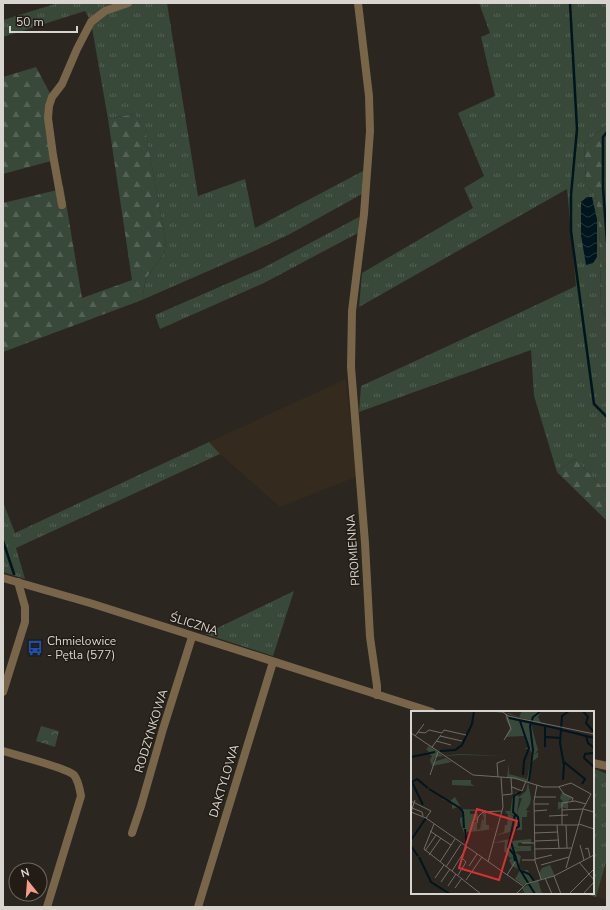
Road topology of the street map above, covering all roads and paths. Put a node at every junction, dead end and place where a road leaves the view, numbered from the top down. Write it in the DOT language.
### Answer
graph roads {
  1 [pos="128,3"];
  2 [pos="358,3"];
  3 [pos="62,205"];
  4 [pos="3,578"];
  5 [pos="18,582"];
  6 [pos="192,637"];
  7 [pos="273,662"];
  8 [pos="3,692"];
  9 [pos="377,695"];
  10 [pos="429,711"];
  11 [pos="3,751"];
  12 [pos="594,762"];
  13 [pos="607,766"];
  14 [pos="132,833"];
  15 [pos="47,907"];
  16 [pos="198,907"];
  1 -- 3 [label="street"];
  2 -- 9 [label="street, PROMIENNA"];
  4 -- 5 [label="street, ŚLICZNA"];
  5 -- 6 [label="street, ŚLICZNA"];
  5 -- 8 [label="street"];
  6 -- 7 [label="street, ŚLICZNA"];
  6 -- 14 [label="street, RODZYNKOWA"];
  7 -- 9 [label="street, ŚLICZNA"];
  7 -- 16 [label="street, DAKTYLOWA"];
  9 -- 10 [label="street, ŚLICZNA"];
  11 -- 15 [label="street"];
  12 -- 13 [label="street"];
}
